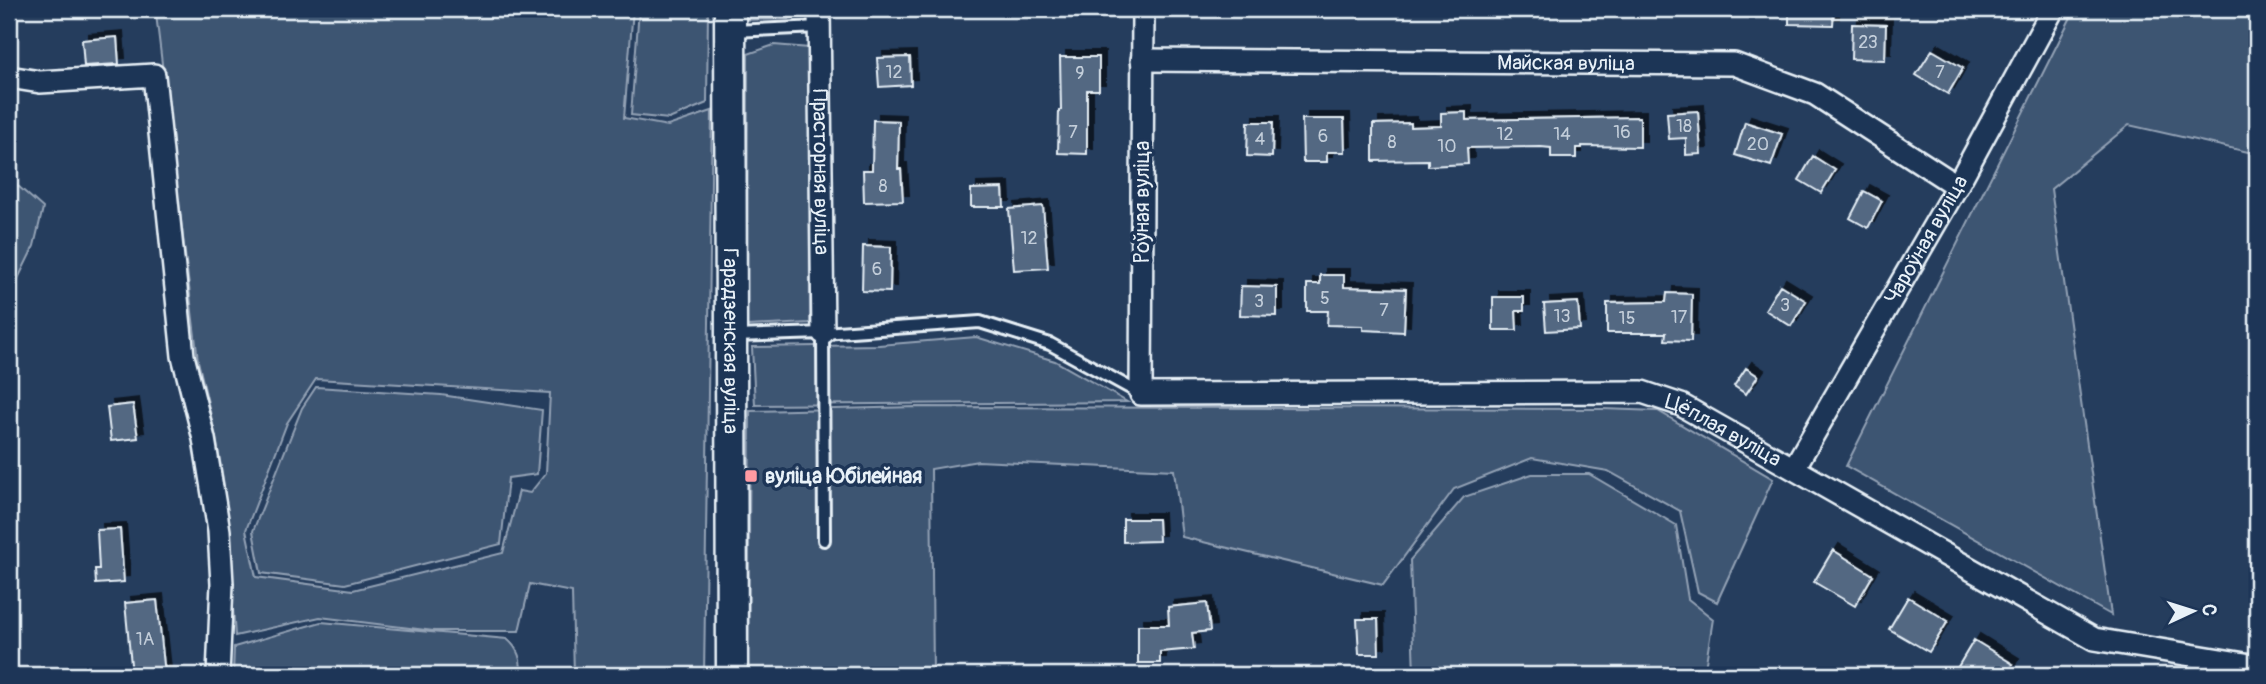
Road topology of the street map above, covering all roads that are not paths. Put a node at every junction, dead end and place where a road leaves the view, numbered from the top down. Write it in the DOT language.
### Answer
graph roads {
  1 [pos="1143,9"];
  2 [pos="2053,9"];
  3 [pos="819,18"];
  4 [pos="730,20"];
  5 [pos="1142,61"];
  6 [pos="9,77"];
  7 [pos="1957,186"];
  8 [pos="823,333"];
  9 [pos="731,336"];
  10 [pos="1141,394"];
  11 [pos="1794,468"];
  12 [pos="824,540"];
  13 [pos="2257,666"];
  14 [pos="218,675"];
  15 [pos="732,675"];
  1 -- 5 [label="street, Роўная вуліца"];
  2 -- 7 [label="street, Чароўная вуліца"];
  3 -- 4 [label="lane"];
  3 -- 8 [label="street, Прасторная вуліца"];
  4 -- 9 [label="main road, Гарадзенская вуліца"];
  5 -- 7 [label="street, Майская вуліца"];
  5 -- 10 [label="street, Роўная вуліца"];
  6 -- 14 [label="street"];
  7 -- 11 [label="street, Чароўная вуліца"];
  8 -- 9 [label="lane"];
  8 -- 10 [label="lane"];
  8 -- 12 [label="lane"];
  9 -- 15 [label="main road, Гарадзенская вуліца"];
  10 -- 11 [label="street, Цёплая вуліца"];
  11 -- 13 [label="street, Цёплая вуліца"];
}
